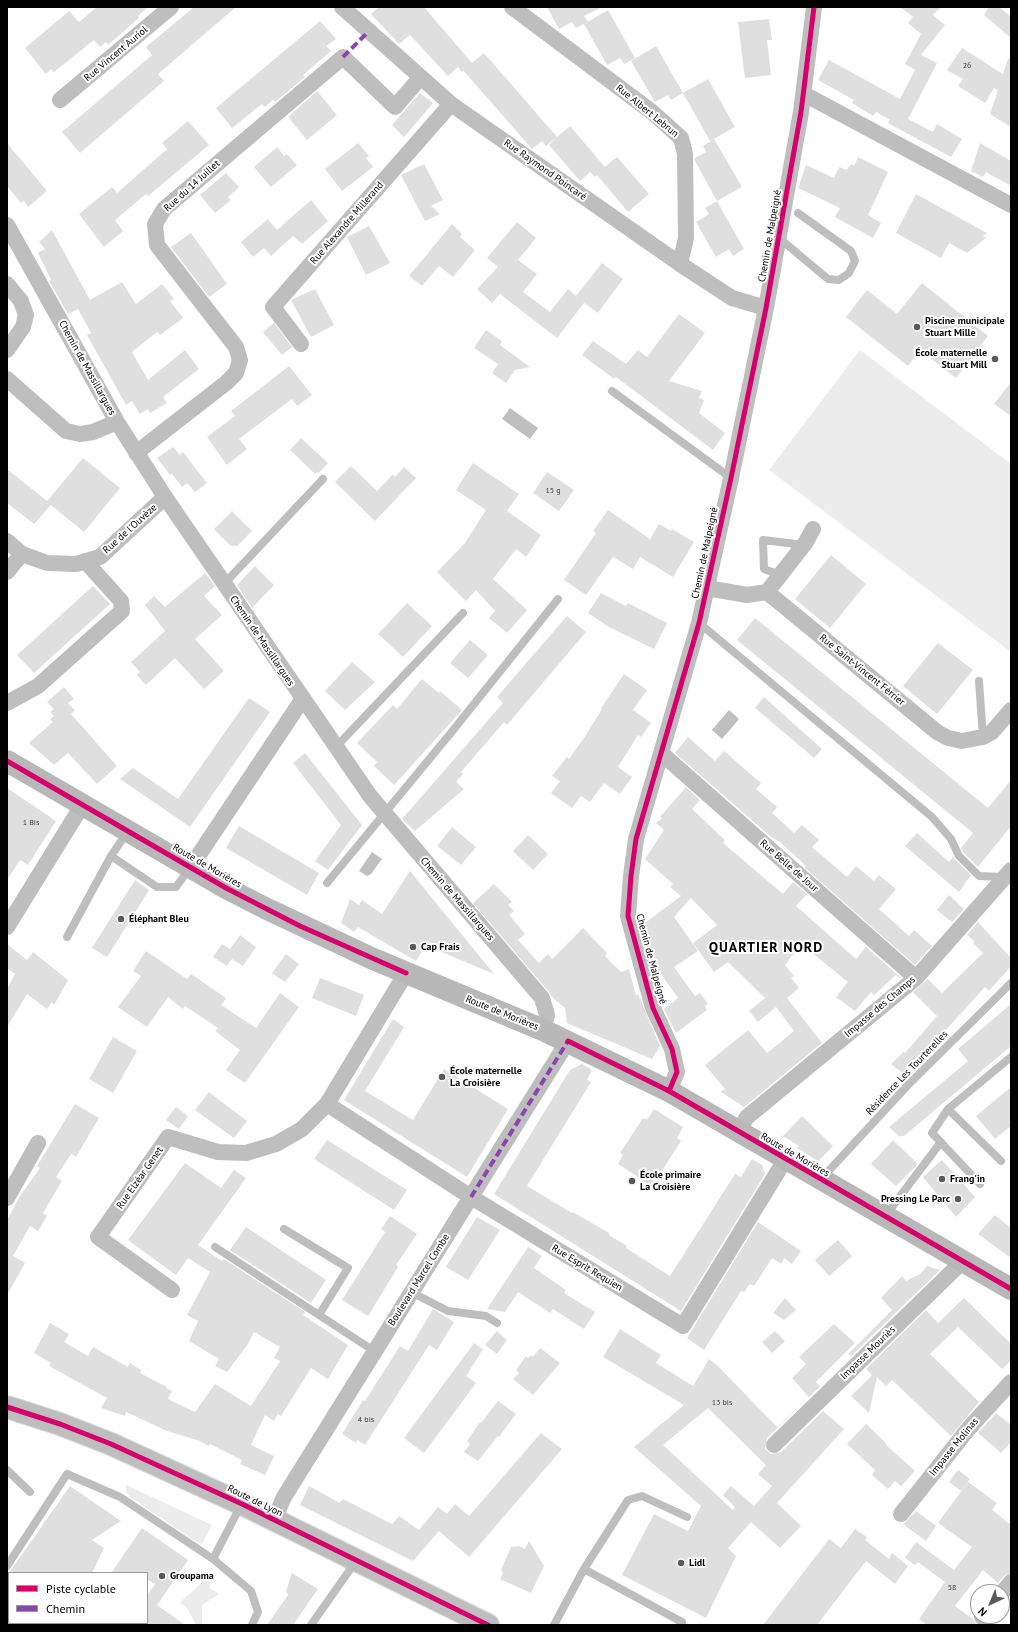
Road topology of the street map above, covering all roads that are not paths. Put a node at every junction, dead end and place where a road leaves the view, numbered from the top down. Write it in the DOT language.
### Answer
graph roads {
  1 [pos="171,7"];
  2 [pos="342,7"];
  3 [pos="512,7"];
  4 [pos="814,7"];
  5 [pos="420,78"];
  6 [pos="804,94"];
  7 [pos="60,100"];
  8 [pos="451,104"];
  9 [pos="1011,205"];
  10 [pos="798,213"];
  11 [pos="7,225"];
  12 [pos="779,238"];
  13 [pos="680,264"];
  14 [pos="7,284"];
  15 [pos="766,308"];
  16 [pos="301,344"];
  17 [pos="7,350"];
  18 [pos="7,379"];
  19 [pos="612,391"];
  20 [pos="117,422"];
  21 [pos="136,452"];
  22 [pos="731,478"];
  23 [pos="323,479"];
  24 [pos="165,497"];
  25 [pos="813,529"];
  26 [pos="7,541"];
  27 [pos="804,545"];
  28 [pos="22,554"];
  29 [pos="85,561"];
  30 [pos="7,572"];
  31 [pos="780,575"];
  32 [pos="224,584"];
  33 [pos="707,588"];
  34 [pos="767,592"];
  35 [pos="558,599"];
  36 [pos="463,613"];
  37 [pos="698,622"];
  38 [pos="979,680"];
  39 [pos="302,700"];
  40 [pos="7,703"];
  41 [pos="1011,710"];
  42 [pos="983,737"];
  43 [pos="336,748"];
  44 [pos="661,753"];
  45 [pos="7,761"];
  46 [pos="83,804"];
  47 [pos="384,813"];
  48 [pos="128,830"];
  49 [pos="111,856"];
  50 [pos="190,868"];
  51 [pos="1008,874"];
  52 [pos="327,883"];
  53 [pos="7,927"];
  54 [pos="68,937"];
  55 [pos="406,973"];
  56 [pos="916,978"];
  57 [pos="1011,983"];
  58 [pos="543,1030"];
  59 [pos="568,1041"];
  60 [pos="1011,1057"];
  61 [pos="668,1091"];
  62 [pos="327,1104"];
  63 [pos="948,1109"];
  64 [pos="738,1132"];
  65 [pos="941,1142"];
  66 [pos="38,1143"];
  67 [pos="785,1160"];
  68 [pos="1001,1161"];
  69 [pos="820,1180"];
  70 [pos="980,1184"];
  71 [pos="471,1197"];
  72 [pos="7,1198"];
  73 [pos="884,1217"];
  74 [pos="284,1229"];
  75 [pos="215,1247"];
  76 [pos="962,1262"];
  77 [pos="1011,1289"];
  78 [pos="172,1290"];
  79 [pos="411,1292"];
  80 [pos="319,1315"];
  81 [pos="497,1324"];
  82 [pos="374,1351"];
  83 [pos="1011,1382"];
  84 [pos="11,1410"];
  85 [pos="774,1445"];
  86 [pos="7,1470"];
  87 [pos="30,1492"];
  88 [pos="242,1504"];
  89 [pos="901,1514"];
  90 [pos="687,1517"];
  91 [pos="274,1520"];
  92 [pos="213,1559"];
  93 [pos="357,1560"];
  94 [pos="7,1566"];
  95 [pos="584,1569"];
  96 [pos="252,1625"];
  97 [pos="311,1625"];
  98 [pos="488,1625"];
  99 [pos="554,1625"];
  100 [pos="680,1625"];
  1 -- 7 [label="street, Rue Vincent Auriol"];
  2 -- 5 [label="street, Rue Raymond Poincaré"];
  3 -- 13 [label="street, Rue Albert Lebrun"];
  4 -- 6 [label="street, Chemin de Malpeigné"];
  5 -- 8 [label="street, Rue Raymond Poincaré"];
  5 -- 21 [label="street, Rue du 14 Juillet"];
  6 -- 9 [label="street"];
  6 -- 12 [label="street, Chemin de Malpeigné"];
  8 -- 13 [label="street, Rue Raymond Poincaré"];
  8 -- 16 [label="street, Rue Alexandre Millerand"];
  10 -- 12 [label="lane"];
  11 -- 20 [label="street, Chemin de Massillargues"];
  12 -- 15 [label="street, Chemin de Malpeigné"];
  13 -- 15 [label="street, Rue Raymond Poincaré"];
  14 -- 17 [label="street"];
  15 -- 22 [label="street, Chemin de Malpeigné"];
  18 -- 20 [label="street"];
  19 -- 22 [label="lane"];
  20 -- 21 [label="street, Chemin de Massillargues"];
  21 -- 24 [label="street, Chemin de Massillargues"];
  22 -- 33 [label="street, Chemin de Malpeigné"];
  23 -- 32 [label="lane"];
  24 -- 29 [label="street, Rue de l'Ouvèze"];
  24 -- 32 [label="street, Chemin de Massillargues"];
  25 -- 27 [label="street"];
  26 -- 28 [label="street"];
  27 -- 31 [label="street"];
  27 -- 31 [label="lane"];
  28 -- 29 [label="street, Rue de l'Ouvèze"];
  28 -- 30 [label="street"];
  29 -- 40 [label="street"];
  31 -- 34 [label="street"];
  32 -- 39 [label="street, Chemin de Massillargues"];
  33 -- 34 [label="street"];
  33 -- 37 [label="street, Chemin de Malpeigné"];
  34 -- 42 [label="street, Rue Saint-Vincent Férrier"];
  35 -- 47 [label="lane"];
  36 -- 43 [label="lane"];
  37 -- 44 [label="street, Chemin de Malpeigné"];
  37 -- 51 [label="lane"];
  38 -- 42 [label="lane"];
  39 -- 43 [label="street, Chemin de Massillargues"];
  39 -- 50 [label="street"];
  41 -- 42 [label="street, Rue Saint-Vincent Férrier"];
  43 -- 47 [label="street, Chemin de Massillargues"];
  44 -- 56 [label="street, Rue Belle de Jour"];
  44 -- 61 [label="street, Chemin de Malpeigné"];
  45 -- 46 [label="main road, Route de Morières"];
  46 -- 48 [label="main road, Route de Morières"];
  46 -- 53 [label="street"];
  47 -- 52 [label="lane"];
  47 -- 58 [label="street, Chemin de Massillargues"];
  48 -- 49 [label="lane"];
  48 -- 50 [label="main road, Route de Morières"];
  49 -- 50 [label="lane"];
  49 -- 54 [label="lane"];
  50 -- 55 [label="main road, Route de Morières"];
  51 -- 56 [label="street, Impasse des Champs"];
  55 -- 58 [label="main road, Route de Morières"];
  55 -- 62 [label="street, Rue Elzéar Genet"];
  56 -- 64 [label="street, Impasse des Champs"];
  57 -- 69 [label="lane, Résidence Les Tourterelles"];
  58 -- 59 [label="main road, Route de Morières"];
  59 -- 61 [label="main road, Route de Morières"];
  59 -- 71 [label="street, Boulevard Marcel Combe"];
  60 -- 63 [label="lane"];
  61 -- 64 [label="main road, Route de Morières"];
  62 -- 71 [label="street, Rue Esprit Requien"];
  62 -- 78 [label="street, Rue Elzéar Genet"];
  63 -- 65 [label="lane"];
  63 -- 68 [label="lane"];
  64 -- 67 [label="main road, Route de Morières"];
  65 -- 70 [label="lane"];
  65 -- 73 [label="lane"];
  66 -- 72 [label="street"];
  67 -- 69 [label="main road, Route de Morières"];
  67 -- 71 [label="street, Rue Esprit Requien"];
  69 -- 73 [label="main road, Route de Morières"];
  71 -- 79 [label="street, Boulevard Marcel Combe"];
  73 -- 76 [label="main road, Route de Morières"];
  74 -- 80 [label="lane"];
  75 -- 80 [label="lane"];
  76 -- 77 [label="main road, Route de Morières"];
  76 -- 85 [label="street, Impasse Mouriès"];
  79 -- 81 [label="lane"];
  79 -- 82 [label="street, Boulevard Marcel Combe"];
  80 -- 82 [label="lane"];
  82 -- 91 [label="street, Boulevard Marcel Combe"];
  83 -- 89 [label="street, Impasse Molinas"];
  84 -- 88 [label="main road, Route de Lyon"];
  86 -- 87 [label="lane"];
  88 -- 91 [label="main road, Route de Lyon"];
  88 -- 92 [label="lane"];
  90 -- 95 [label="lane"];
  91 -- 93 [label="main road, Route de Lyon"];
  92 -- 94 [label="lane"];
  92 -- 96 [label="lane"];
  93 -- 97 [label="lane"];
  93 -- 98 [label="main road, Route de Lyon"];
  95 -- 99 [label="lane"];
  95 -- 100 [label="lane"];
}
